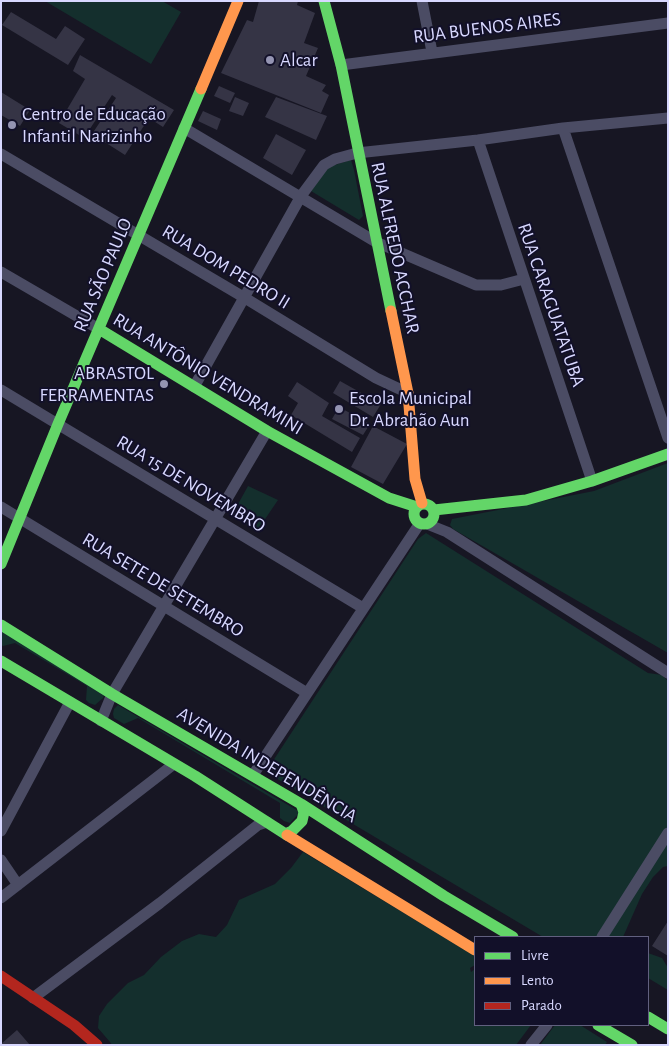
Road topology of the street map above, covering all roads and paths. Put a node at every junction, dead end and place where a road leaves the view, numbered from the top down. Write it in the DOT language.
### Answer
graph roads {
  1 [pos="238,1"];
  2 [pos="324,1"];
  3 [pos="422,1"];
  4 [pos="668,23"];
  5 [pos="432,52"];
  6 [pos="341,65"];
  7 [pos="668,118"];
  8 [pos="184,128"];
  9 [pos="563,128"];
  10 [pos="478,140"];
  11 [pos="357,153"];
  12 [pos="1,154"];
  13 [pos="301,196"];
  14 [pos="139,236"];
  15 [pos="376,242"];
  16 [pos="1,272"];
  17 [pos="524,279"];
  18 [pos="245,298"];
  19 [pos="99,329"];
  20 [pos="194,386"];
  21 [pos="1,390"];
  22 [pos="408,393"];
  23 [pos="58,424"];
  24 [pos="267,431"];
  25 [pos="668,438"];
  26 [pos="668,454"];
  27 [pos="592,481"];
  28 [pos="1,507"];
  29 [pos="434,512"];
  30 [pos="420,515"];
  31 [pos="20,519"];
  32 [pos="216,519"];
  33 [pos="447,532"];
  34 [pos="1,564"];
  35 [pos="164,605"];
  36 [pos="363,608"];
  37 [pos="1,625"];
  38 [pos="1,661"];
  39 [pos="668,673"];
  40 [pos="307,693"];
  41 [pos="112,694"];
  42 [pos="70,702"];
  43 [pos="101,721"];
  44 [pos="174,764"];
  45 [pos="253,775"];
  46 [pos="301,804"];
  47 [pos="326,819"];
  48 [pos="267,822"];
  49 [pos="1,831"];
  50 [pos="668,833"];
  51 [pos="286,834"];
  52 [pos="310,849"];
  53 [pos="1,860"];
  54 [pos="18,885"];
  55 [pos="1,898"];
  56 [pos="511,936"];
  57 [pos="603,936"];
  58 [pos="474,949"];
  59 [pos="1,976"];
  60 [pos="33,998"];
  61 [pos="649,1019"];
  62 [pos="546,1026"];
  63 [pos="600,1026"];
  64 [pos="668,1029"];
  65 [pos="97,1045"];
  66 [pos="531,1045"];
  67 [pos="632,1045"];
  1 -- 8 [label="street, RUA SÃO PAULO"];
  2 -- 6 [label="street, RUA ALFREDO ACCHAR"];
  3 -- 5 [label="street"];
  4 -- 5 [label="street, RUA BUENOS AIRES"];
  5 -- 6 [label="street, RUA BUENOS AIRES"];
  6 -- 11 [label="street, RUA ALFREDO ACCHAR"];
  7 -- 9 [label="street"];
  8 -- 13 [label="street"];
  8 -- 14 [label="street, RUA SÃO PAULO"];
  9 -- 10 [label="street"];
  9 -- 25 [label="street"];
  10 -- 11 [label="street"];
  10 -- 17 [label="street, RUA CARAGUATATUBA"];
  11 -- 13 [label="street"];
  11 -- 15 [label="street, RUA ALFREDO ACCHAR"];
  12 -- 14 [label="street, RUA DOM PEDRO II"];
  13 -- 15 [label="street"];
  13 -- 18 [label="street"];
  14 -- 18 [label="street, RUA DOM PEDRO II"];
  14 -- 19 [label="street, RUA SÃO PAULO"];
  15 -- 17 [label="street"];
  15 -- 22 [label="street, RUA ALFREDO ACCHAR"];
  16 -- 19 [label="street, RUA ANTÔNIO VENDRAMINI"];
  17 -- 27 [label="street, RUA CARAGUATATUBA"];
  18 -- 20 [label="street"];
  18 -- 22 [label="street, RUA DOM PEDRO II"];
  19 -- 20 [label="street, RUA ANTÔNIO VENDRAMINI"];
  19 -- 23 [label="street, RUA SÃO PAULO"];
  20 -- 24 [label="street, RUA ANTÔNIO VENDRAMINI"];
  21 -- 23 [label="street, RUA 15 DE NOVEMBRO"];
  22 -- 30 [label="street, RUA ALFREDO ACCHAR"];
  23 -- 31 [label="street, RUA SÃO PAULO"];
  23 -- 32 [label="street, RUA 15 DE NOVEMBRO"];
  24 -- 30 [label="street, RUA ANTÔNIO VENDRAMINI"];
  24 -- 32 [label="street"];
  26 -- 27 [label="street"];
  27 -- 29 [label="street"];
  28 -- 31 [label="street, RUA SETE DE SETEMBRO"];
  29 -- 30 [label="street"];
  29 -- 30 [label="street, RUA ANTÔNIO VENDRAMINI"];
  29 -- 33 [label="street"];
  30 -- 33 [label="street"];
  30 -- 36 [label="street"];
  31 -- 34 [label="street, RUA SÃO PAULO"];
  31 -- 35 [label="street, RUA SETE DE SETEMBRO"];
  32 -- 35 [label="street"];
  32 -- 36 [label="street, RUA 15 DE NOVEMBRO"];
  33 -- 39 [label="street"];
  35 -- 40 [label="street, RUA SETE DE SETEMBRO"];
  35 -- 41 [label="street"];
  36 -- 40 [label="street"];
  37 -- 41 [label="street, AVENIDA INDEPENDÊNCIA"];
  38 -- 42 [label="street"];
  40 -- 45 [label="street"];
  41 -- 43 [label="street"];
  41 -- 45 [label="street, AVENIDA INDEPENDÊNCIA"];
  42 -- 43 [label="street"];
  42 -- 49 [label="street"];
  43 -- 44 [label="street"];
  44 -- 48 [label="street"];
  44 -- 54 [label="street"];
  45 -- 46 [label="street, AVENIDA INDEPENDÊNCIA"];
  46 -- 47 [label="street, AVENIDA INDEPENDÊNCIA"];
  46 -- 51 [label="street"];
  47 -- 52 [label="street"];
  47 -- 56 [label="street, AVENIDA INDEPENDÊNCIA"];
  48 -- 51 [label="street"];
  48 -- 60 [label="street"];
  50 -- 57 [label="street"];
  51 -- 52 [label="street"];
  52 -- 58 [label="street"];
  53 -- 54 [label="street"];
  54 -- 55 [label="street"];
  59 -- 60 [label="street"];
  60 -- 65 [label="street"];
  61 -- 64 [label="street"];
  62 -- 66 [label="street"];
  63 -- 67 [label="street"];
}
